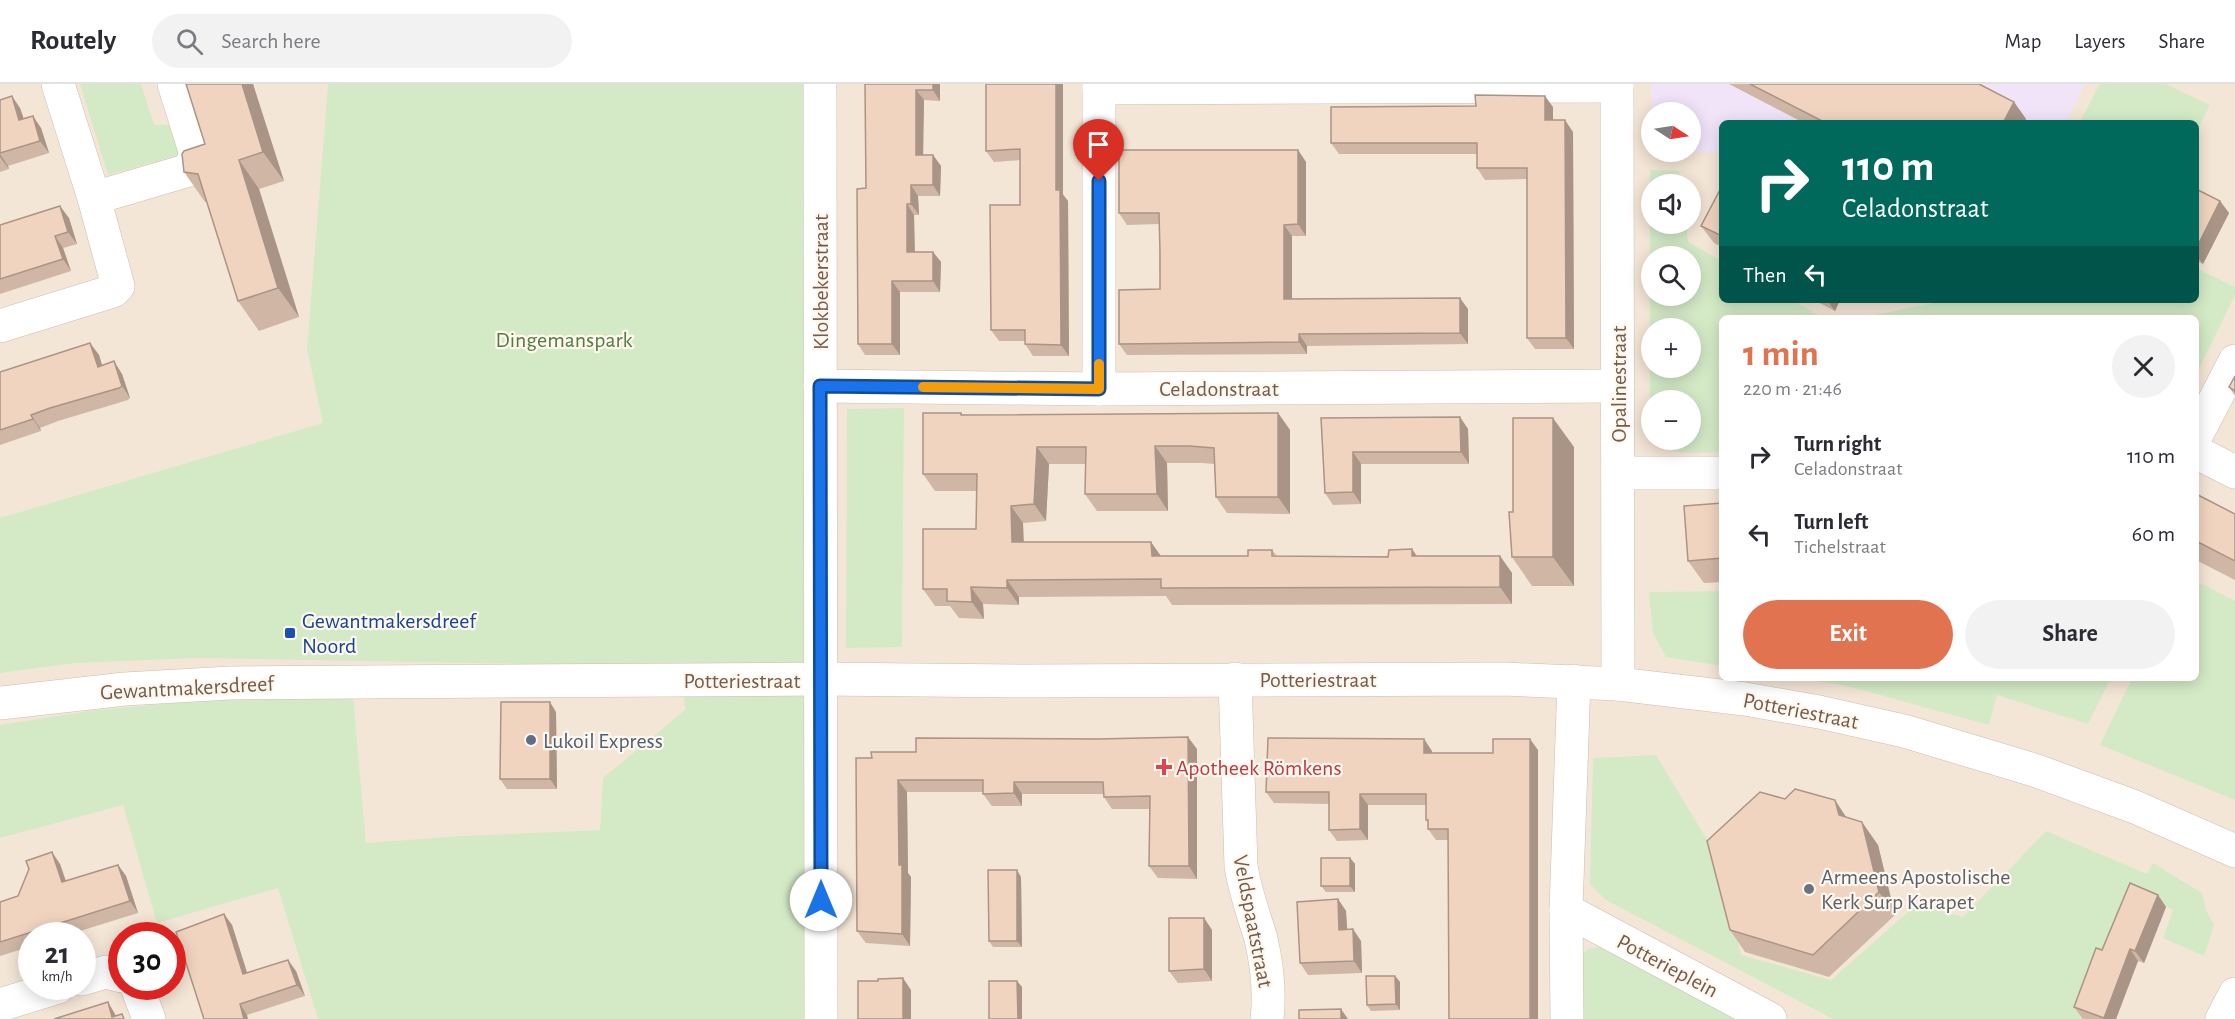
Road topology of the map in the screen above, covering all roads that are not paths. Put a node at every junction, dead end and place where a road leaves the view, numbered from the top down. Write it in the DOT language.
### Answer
graph roads {
  1 [pos="58,84"];
  2 [pos="174,84"];
  3 [pos="820,84"];
  4 [pos="1617,85"];
  5 [pos="1099,86"];
  6 [pos="94,198"];
  7 [pos="0,326"];
  8 [pos="2235,361"];
  9 [pos="820,386"];
  10 [pos="1618,386"];
  11 [pos="1099,389"];
  12 [pos="2199,430"];
  13 [pos="2199,454"];
  14 [pos="2235,472"];
  15 [pos="1618,473"];
  16 [pos="1719,473"];
  17 [pos="822,679"];
  18 [pos="1235,679"];
  19 [pos="375,681"];
  20 [pos="1574,681"];
  21 [pos="1618,684"];
  22 [pos="0,703"];
  23 [pos="2235,851"];
  24 [pos="1566,910"];
  25 [pos="2235,994"];
  26 [pos="18,999"];
  27 [pos="142,1000"];
  28 [pos="0,1005"];
  29 [pos="149,1019"];
  30 [pos="821,1019"];
  31 [pos="1267,1019"];
  32 [pos="1567,1019"];
  33 [pos="1770,1019"];
  34 [pos="2222,1019"];
  1 -- 6 [label="street"];
  2 -- 6 [label="street"];
  3 -- 9 [label="street, Klokbekerstraat"];
  4 -- 5 [label="street"];
  4 -- 10 [label="street, Opalinestraat"];
  5 -- 11 [label="street"];
  6 -- 7 [label="street"];
  8 -- 12 [label="street"];
  9 -- 11 [label="street, Celadonstraat"];
  9 -- 17 [label="street, Klokbekerstraat"];
  10 -- 11 [label="street, Celadonstraat"];
  10 -- 15 [label="street, Opalinestraat"];
  13 -- 14 [label="street"];
  15 -- 16 [label="street"];
  15 -- 21 [label="street, Opalinestraat"];
  17 -- 18 [label="street, Potteriestraat"];
  17 -- 19 [label="street, Potteriestraat"];
  17 -- 30 [label="street, Klokbekerstraat"];
  18 -- 20 [label="street, Potteriestraat"];
  18 -- 31 [label="street, Veldspaatstraat"];
  19 -- 22 [label="street, Gewantmakersdreef"];
  20 -- 21 [label="street, Potteriestraat"];
  20 -- 24 [label="street"];
  21 -- 23 [label="street, Potteriestraat"];
  24 -- 32 [label="street"];
  24 -- 33 [label="street, Potterieplein"];
  25 -- 34 [label="street"];
  26 -- 28 [label="street"];
  27 -- 29 [label="street"];
}
